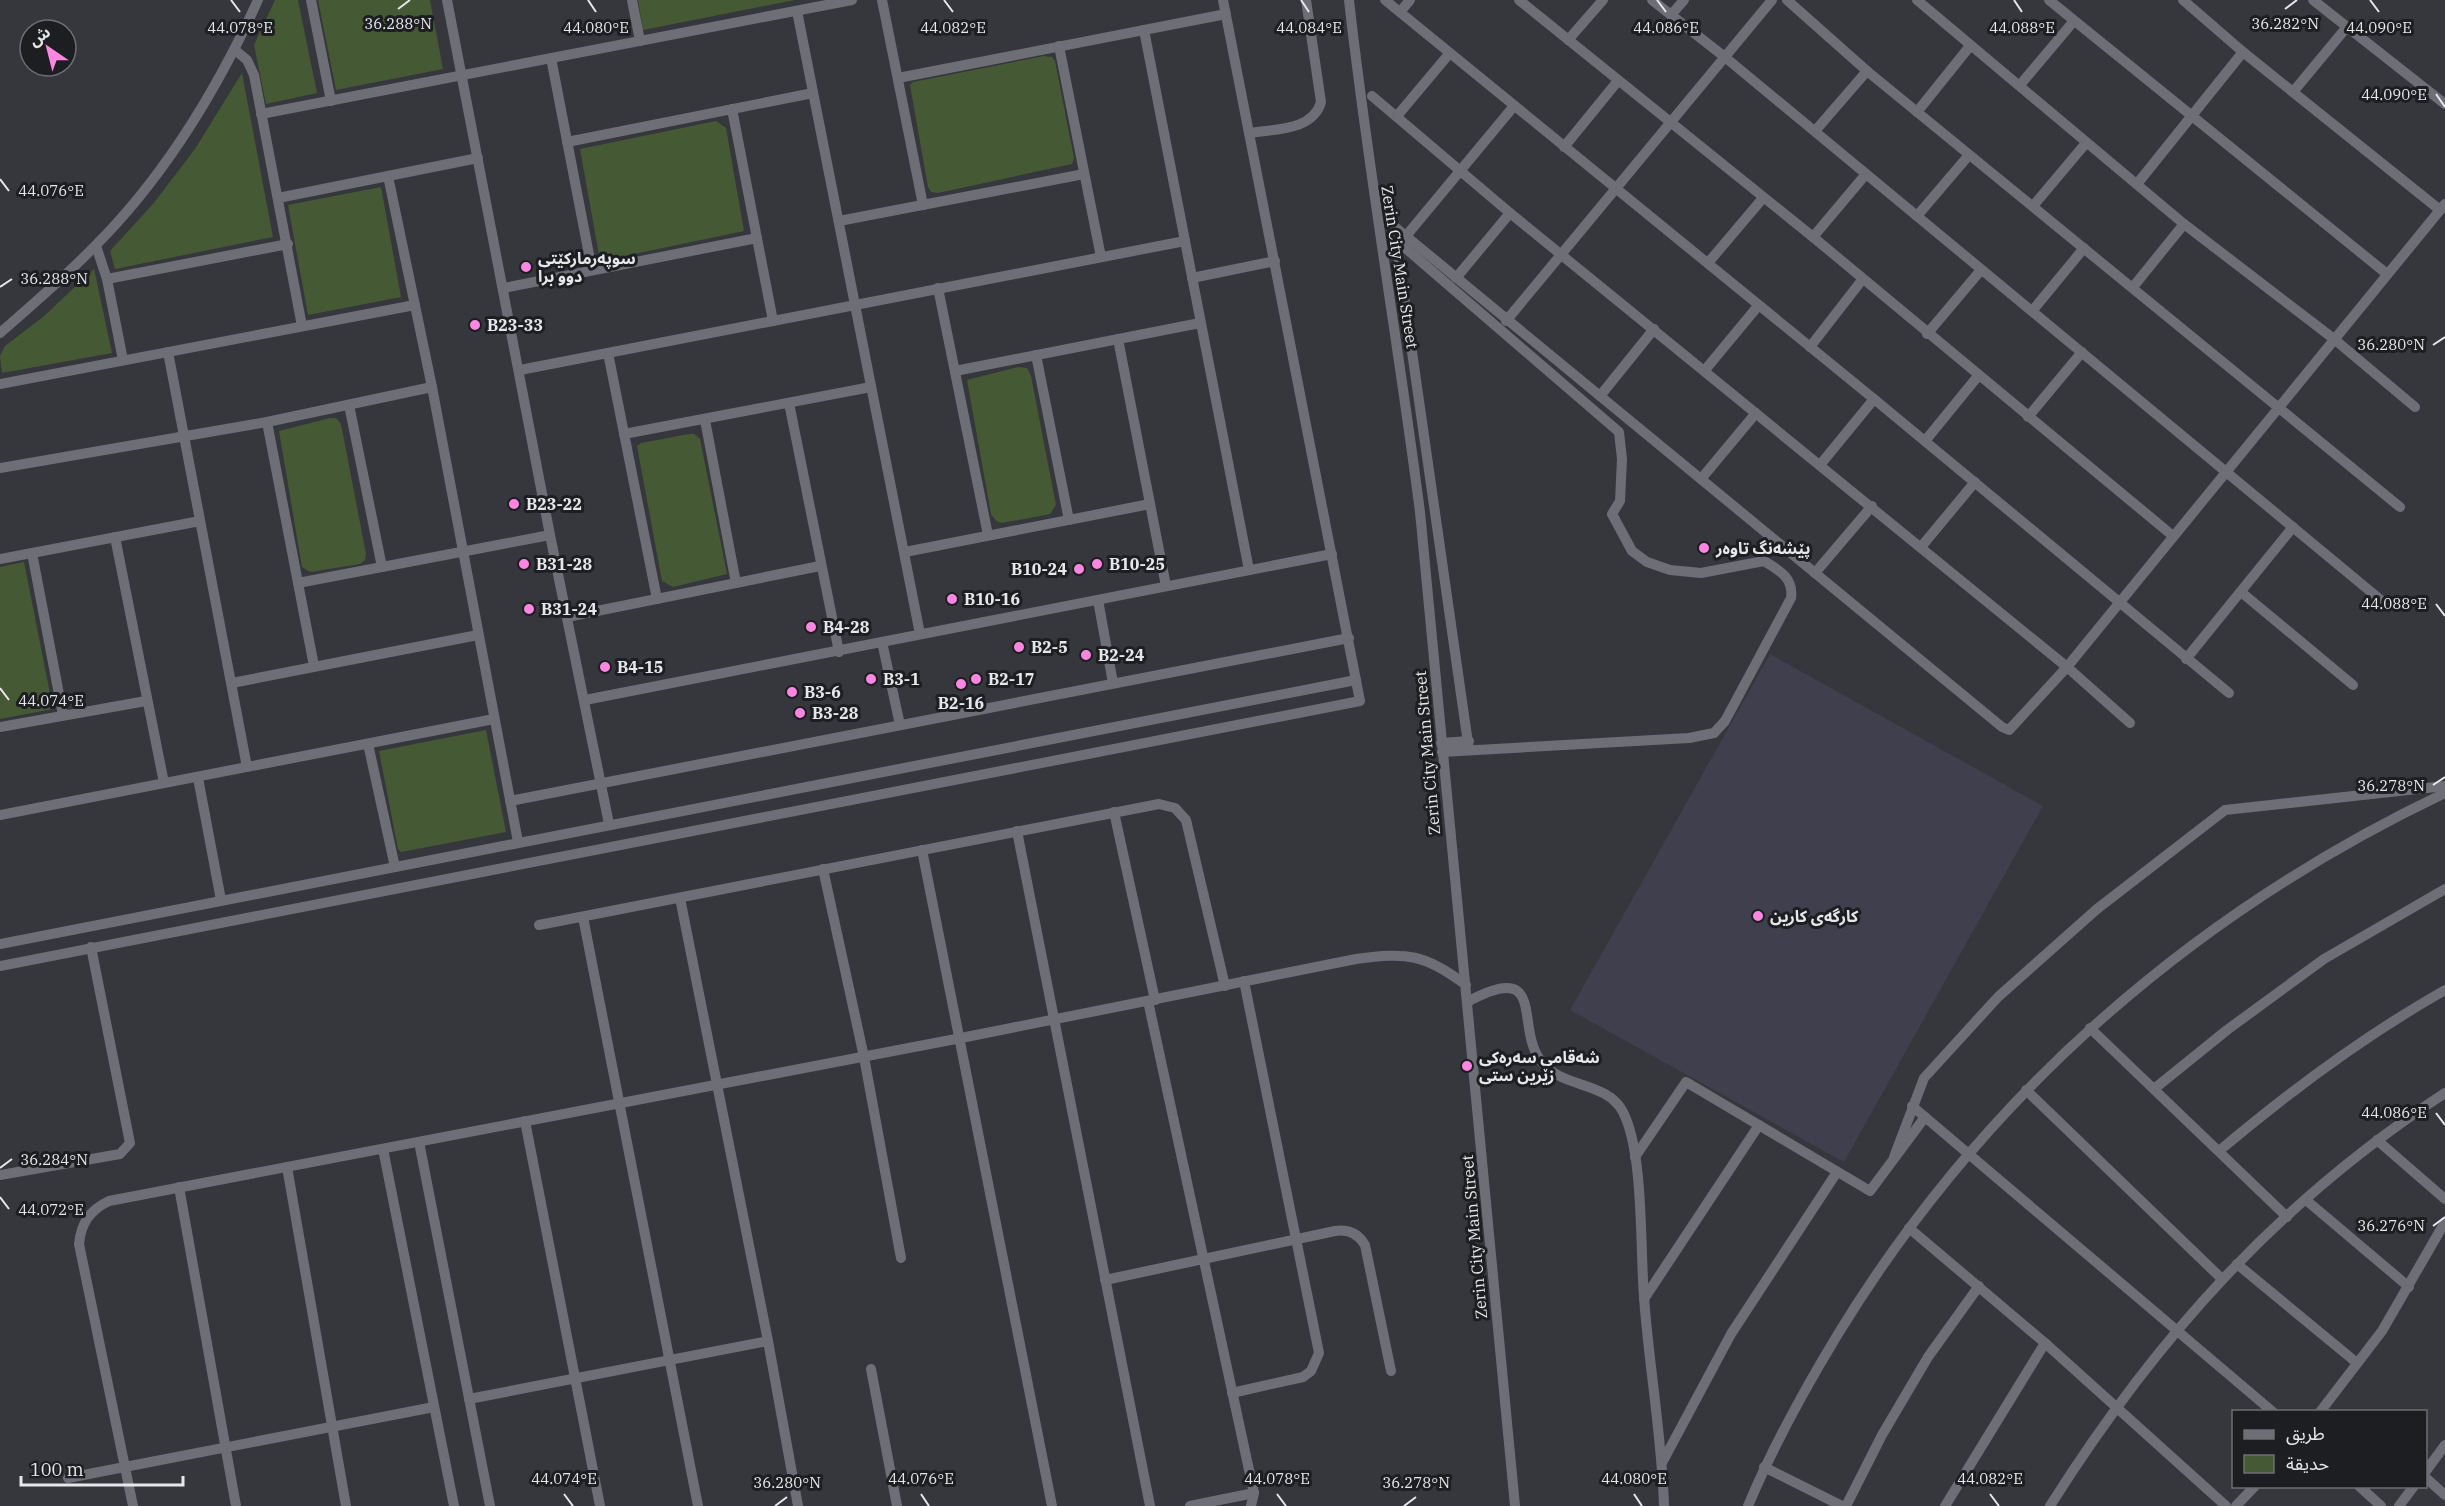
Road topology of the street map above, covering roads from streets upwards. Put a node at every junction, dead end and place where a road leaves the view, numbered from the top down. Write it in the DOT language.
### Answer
graph roads {
  1 [pos="258,0"];
  2 [pos="311,0"];
  3 [pos="447,0"];
  4 [pos="632,0"];
  5 [pos="882,0"];
  6 [pos="1223,0"];
  7 [pos="1306,0"];
  8 [pos="1349,0"];
  9 [pos="1385,0"];
  10 [pos="1410,0"];
  11 [pos="1519,0"];
  12 [pos="1603,0"];
  13 [pos="1652,0"];
  14 [pos="1684,0"];
  15 [pos="1772,0"];
  16 [pos="1787,0"];
  17 [pos="2049,0"];
  18 [pos="2313,0"];
  19 [pos="846,1"];
  20 [pos="1921,1"];
  21 [pos="2191,2"];
  22 [pos="797,11"];
  23 [pos="1400,12"];
  24 [pos="1226,14"];
  25 [pos="1671,15"];
  26 [pos="2073,22"];
  27 [pos="2346,27"];
  28 [pos="1144,30"];
  29 [pos="1568,40"];
  30 [pos="640,41"];
  31 [pos="1059,46"];
  32 [pos="1970,46"];
  33 [pos="235,50"];
  34 [pos="2243,52"];
  35 [pos="1449,54"];
  36 [pos="551,58"];
  37 [pos="1726,58"];
  38 [pos="1867,71"];
  39 [pos="460,75"];
  40 [pos="898,78"];
  41 [pos="1617,82"];
  42 [pos="2020,85"];
  43 [pos="2293,92"];
  44 [pos="813,93"];
  45 [pos="1372,96"];
  46 [pos="331,101"];
  47 [pos="2445,104"];
  48 [pos="1514,106"];
  49 [pos="732,109"];
  50 [pos="1917,112"];
  51 [pos="261,114"];
  52 [pos="1397,116"];
  53 [pos="2191,117"];
  54 [pos="1672,123"];
  55 [pos="1815,131"];
  56 [pos="1249,133"];
  57 [pos="567,142"];
  58 [pos="2086,143"];
  59 [pos="1564,147"];
  60 [pos="1969,154"];
  61 [pos="478,158"];
  62 [pos="1461,172"];
  63 [pos="1084,174"];
  64 [pos="1866,174"];
  65 [pos="388,176"];
  66 [pos="2137,184"];
  67 [pos="1614,189"];
  68 [pos="278,198"];
  69 [pos="1763,198"];
  70 [pos="923,206"];
  71 [pos="2033,206"];
  72 [pos="2443,207"];
  73 [pos="1510,213"];
  74 [pos="1917,216"];
  75 [pos="839,221"];
  76 [pos="1390,223"];
  77 [pos="2184,224"];
  78 [pos="1406,236"];
  79 [pos="1813,237"];
  80 [pos="757,238"];
  81 [pos="1185,241"];
  82 [pos="288,244"];
  83 [pos="96,246"];
  84 [pos="2084,248"];
  85 [pos="1560,254"];
  86 [pos="1101,257"];
  87 [pos="1275,261"];
  88 [pos="1708,262"];
  89 [pos="592,270"];
  90 [pos="1981,270"];
  91 [pos="2386,274"];
  92 [pos="1192,278"];
  93 [pos="1456,278"];
  94 [pos="107,279"];
  95 [pos="1862,280"];
  96 [pos="2133,287"];
  97 [pos="504,288"];
  98 [pos="938,288"];
  99 [pos="415,305"];
  100 [pos="856,305"];
  101 [pos="1758,306"];
  102 [pos="2033,310"];
  103 [pos="772,321"];
  104 [pos="1506,321"];
  105 [pos="1200,323"];
  106 [pos="302,326"];
  107 [pos="1654,329"];
  108 [pos="0,333"];
  109 [pos="1928,334"];
  110 [pos="1118,339"];
  111 [pos="2334,339"];
  112 [pos="1810,346"];
  113 [pos="168,352"];
  114 [pos="2082,352"];
  115 [pos="608,353"];
  116 [pos="1036,355"];
  117 [pos="123,360"];
  118 [pos="520,370"];
  119 [pos="1705,370"];
  120 [pos="955,371"];
  121 [pos="1978,376"];
  122 [pos="0,384"];
  123 [pos="432,387"];
  124 [pos="871,387"];
  125 [pos="1600,396"];
  126 [pos="1874,399"];
  127 [pos="789,403"];
  128 [pos="349,405"];
  129 [pos="2280,406"];
  130 [pos="2415,407"];
  131 [pos="1756,413"];
  132 [pos="2028,417"];
  133 [pos="705,420"];
  134 [pos="267,422"];
  135 [pos="624,435"];
  136 [pos="184,437"];
  137 [pos="1925,441"];
  138 [pos="1820,465"];
  139 [pos="0,468"];
  140 [pos="2227,471"];
  141 [pos="1701,479"];
  142 [pos="1975,482"];
  143 [pos="1150,504"];
  144 [pos="1872,506"];
  145 [pos="2400,507"];
  146 [pos="1069,520"];
  147 [pos="200,521"];
  148 [pos="2293,527"];
  149 [pos="550,535"];
  150 [pos="988,535"];
  151 [pos="2174,536"];
  152 [pos="115,537"];
  153 [pos="1921,547"];
  154 [pos="462,552"];
  155 [pos="905,552"];
  156 [pos="32,553"];
  157 [pos="1332,554"];
  158 [pos="0,559"];
  159 [pos="820,566"];
  160 [pos="382,567"];
  161 [pos="1249,570"];
  162 [pos="1815,573"];
  163 [pos="298,583"];
  164 [pos="736,583"];
  165 [pos="1166,586"];
  166 [pos="2241,592"];
  167 [pos="657,599"];
  168 [pos="1098,600"];
  169 [pos="2120,601"];
  170 [pos="2382,601"];
  171 [pos="567,617"];
  172 [pos="920,634"];
  173 [pos="478,635"];
  174 [pos="1349,638"];
  175 [pos="882,642"];
  176 [pos="839,652"];
  177 [pos="2186,658"];
  178 [pos="314,666"];
  179 [pos="2067,667"];
  180 [pos="1356,680"];
  181 [pos="232,683"];
  182 [pos="1113,683"];
  183 [pos="2353,686"];
  184 [pos="2229,693"];
  185 [pos="585,700"];
  186 [pos="146,701"];
  187 [pos="63,715"];
  188 [pos="494,719"];
  189 [pos="2130,723"];
  190 [pos="900,725"];
  191 [pos="0,727"];
  192 [pos="368,744"];
  193 [pos="1469,745"];
  194 [pos="1442,748"];
  195 [pos="988,751"];
  196 [pos="247,767"];
  197 [pos="992,771"];
  198 [pos="198,778"];
  199 [pos="164,783"];
  200 [pos="601,784"];
  201 [pos="2445,786"];
  202 [pos="2445,793"];
  203 [pos="510,801"];
  204 [pos="680,811"];
  205 [pos="1114,812"];
  206 [pos="0,815"];
  207 [pos="609,824"];
  208 [pos="684,831"];
  209 [pos="1017,831"];
  210 [pos="518,842"];
  211 [pos="922,850"];
  212 [pos="395,867"];
  213 [pos="823,869"];
  214 [pos="288,888"];
  215 [pos="2445,889"];
  216 [pos="680,897"];
  217 [pos="221,900"];
  218 [pos="292,909"];
  219 [pos="583,917"];
  220 [pos="539,925"];
  221 [pos="0,944"];
  222 [pos="91,947"];
  223 [pos="0,966"];
  224 [pos="1245,981"];
  225 [pos="1466,985"];
  226 [pos="1225,986"];
  227 [pos="2445,990"];
  228 [pos="1151,1001"];
  229 [pos="1467,1002"];
  230 [pos="1056,1020"];
  231 [pos="2090,1028"];
  232 [pos="961,1038"];
  233 [pos="864,1057"];
  234 [pos="718,1085"];
  235 [pos="2154,1089"];
  236 [pos="2026,1090"];
  237 [pos="2445,1093"];
  238 [pos="621,1103"];
  239 [pos="1912,1106"];
  240 [pos="1925,1117"];
  241 [pos="525,1121"];
  242 [pos="1759,1125"];
  243 [pos="2377,1140"];
  244 [pos="418,1142"];
  245 [pos="383,1149"];
  246 [pos="2219,1151"];
  247 [pos="1968,1153"];
  248 [pos="1635,1157"];
  249 [pos="1894,1157"];
  250 [pos="287,1167"];
  251 [pos="1837,1172"];
  252 [pos="0,1175"];
  253 [pos="179,1187"];
  254 [pos="2445,1199"];
  255 [pos="2306,1200"];
  256 [pos="2287,1217"];
  257 [pos="2445,1222"];
  258 [pos="1909,1228"];
  259 [pos="1295,1239"];
  260 [pos="901,1258"];
  261 [pos="1202,1259"];
  262 [pos="2237,1264"];
  263 [pos="2222,1279"];
  264 [pos="1105,1280"];
  265 [pos="1979,1286"];
  266 [pos="2409,1287"];
  267 [pos="1644,1299"];
  268 [pos="2177,1329"];
  269 [pos="768,1341"];
  270 [pos="2045,1343"];
  271 [pos="670,1360"];
  272 [pos="2357,1362"];
  273 [pos="871,1369"];
  274 [pos="1391,1371"];
  275 [pos="575,1378"];
  276 [pos="1232,1393"];
  277 [pos="469,1399"];
  278 [pos="434,1407"];
  279 [pos="2115,1408"];
  280 [pos="2271,1410"];
  281 [pos="2321,1410"];
  282 [pos="332,1427"];
  283 [pos="2445,1445"];
  284 [pos="225,1448"];
  285 [pos="1663,1461"];
  286 [pos="125,1467"];
  287 [pos="1764,1467"];
  288 [pos="2427,1470"];
  289 [pos="68,1478"];
  290 [pos="2427,1479"];
  291 [pos="2253,1488"];
  292 [pos="2361,1488"];
  293 [pos="2412,1488"];
  294 [pos="1254,1493"];
  295 [pos="2445,1495"];
  296 [pos="2373,1504"];
  297 [pos="133,1506"];
  298 [pos="236,1506"];
  299 [pos="346,1506"];
  300 [pos="454,1506"];
  301 [pos="490,1506"];
  302 [pos="600,1506"];
  303 [pos="698,1506"];
  304 [pos="798,1506"];
  305 [pos="897,1506"];
  306 [pos="1052,1506"];
  307 [pos="1150,1506"];
  308 [pos="1190,1506"];
  309 [pos="1251,1506"];
  310 [pos="1515,1506"];
  311 [pos="1664,1506"];
  312 [pos="1748,1506"];
  313 [pos="1844,1506"];
  314 [pos="1945,1506"];
  315 [pos="2050,1506"];
  316 [pos="2226,1506"];
  317 [pos="2236,1506"];
  318 [pos="2399,1506"];
  1 -- 33 [label="street"];
  2 -- 46 [label="street"];
  3 -- 39 [label="street"];
  4 -- 30 [label="street"];
  5 -- 40 [label="street"];
  6 -- 24 [label="street"];
  7 -- 56 [label="street"];
  8 -- 194 [label="street, Zerin City Main Street"];
  9 -- 23 [label="street"];
  10 -- 23 [label="street"];
  11 -- 29 [label="street"];
  12 -- 29 [label="street"];
  13 -- 25 [label="street"];
  14 -- 25 [label="street"];
  15 -- 37 [label="street"];
  16 -- 38 [label="street"];
  17 -- 26 [label="street"];
  18 -- 27 [label="street"];
  19 -- 22 [label="street"];
  20 -- 32 [label="street"];
  21 -- 34 [label="street"];
  22 -- 30 [label="street"];
  22 -- 44 [label="street"];
  23 -- 35 [label="street"];
  24 -- 28 [label="street"];
  24 -- 56 [label="street"];
  25 -- 37 [label="street"];
  26 -- 42 [label="street"];
  26 -- 53 [label="street"];
  27 -- 43 [label="street"];
  27 -- 47 [label="street"];
  28 -- 31 [label="street"];
  28 -- 81 [label="street"];
  29 -- 41 [label="street"];
  30 -- 36 [label="street"];
  31 -- 40 [label="street"];
  31 -- 63 [label="street"];
  32 -- 42 [label="street"];
  32 -- 50 [label="street"];
  33 -- 51 [label="street"];
  33 -- 83 [label="street"];
  34 -- 43 [label="street"];
  34 -- 53 [label="street"];
  35 -- 48 [label="street"];
  35 -- 52 [label="street"];
  36 -- 39 [label="street"];
  36 -- 57 [label="street"];
  37 -- 54 [label="street"];
  37 -- 55 [label="street"];
  38 -- 50 [label="street"];
  38 -- 55 [label="street"];
  39 -- 46 [label="street"];
  39 -- 61 [label="street"];
  40 -- 70 [label="street"];
  41 -- 54 [label="street"];
  41 -- 59 [label="street"];
  42 -- 58 [label="street"];
  43 -- 72 [label="street"];
  44 -- 49 [label="street"];
  44 -- 75 [label="street"];
  45 -- 52 [label="street"];
  46 -- 51 [label="street"];
  48 -- 59 [label="street"];
  48 -- 62 [label="street"];
  49 -- 57 [label="street"];
  49 -- 80 [label="street"];
  50 -- 60 [label="street"];
  51 -- 68 [label="street"];
  52 -- 62 [label="street"];
  53 -- 66 [label="street"];
  53 -- 91 [label="street"];
  54 -- 67 [label="street"];
  54 -- 69 [label="street"];
  55 -- 64 [label="street"];
  56 -- 87 [label="street"];
  57 -- 89 [label="street"];
  58 -- 66 [label="street"];
  58 -- 71 [label="street"];
  59 -- 67 [label="street"];
  60 -- 71 [label="street"];
  60 -- 74 [label="street"];
  61 -- 65 [label="street"];
  61 -- 97 [label="street"];
  62 -- 73 [label="street"];
  62 -- 78 [label="street"];
  63 -- 70 [label="street"];
  63 -- 86 [label="street"];
  64 -- 74 [label="street"];
  64 -- 79 [label="street"];
  65 -- 68 [label="street"];
  65 -- 99 [label="street"];
  66 -- 77 [label="street"];
  67 -- 85 [label="street"];
  67 -- 88 [label="street"];
  68 -- 82 [label="street"];
  69 -- 79 [label="street"];
  69 -- 88 [label="street"];
  70 -- 75 [label="street"];
  71 -- 84 [label="street"];
  72 -- 91 [label="street"];
  73 -- 85 [label="street"];
  73 -- 93 [label="street"];
  74 -- 90 [label="street"];
  75 -- 100 [label="street"];
  76 -- 78 [label="street"];
  77 -- 96 [label="street"];
  77 -- 111 [label="street"];
  78 -- 93 [label="street"];
  79 -- 95 [label="street"];
  80 -- 89 [label="street"];
  80 -- 103 [label="street"];
  81 -- 86 [label="street"];
  81 -- 92 [label="street"];
  82 -- 94 [label="street"];
  82 -- 106 [label="street"];
  83 -- 94 [label="street"];
  83 -- 108 [label="street"];
  84 -- 96 [label="street"];
  84 -- 102 [label="street"];
  85 -- 104 [label="street"];
  85 -- 107 [label="street"];
  86 -- 98 [label="street"];
  87 -- 92 [label="street"];
  87 -- 157 [label="street"];
  88 -- 101 [label="street"];
  89 -- 97 [label="street"];
  90 -- 102 [label="street"];
  90 -- 109 [label="street"];
  91 -- 111 [label="street"];
  92 -- 105 [label="street"];
  93 -- 104 [label="street"];
  94 -- 117 [label="street"];
  95 -- 109 [label="street"];
  95 -- 112 [label="street"];
  96 -- 129 [label="street"];
  97 -- 118 [label="street"];
  98 -- 100 [label="street"];
  98 -- 120 [label="street"];
  99 -- 106 [label="street"];
  99 -- 123 [label="street"];
  100 -- 103 [label="street"];
  100 -- 124 [label="street"];
  101 -- 112 [label="street"];
  101 -- 119 [label="street"];
  102 -- 114 [label="street"];
  103 -- 115 [label="street"];
  104 -- 125 [label="street"];
  105 -- 110 [label="street"];
  105 -- 161 [label="street"];
  106 -- 113 [label="street"];
  107 -- 119 [label="street"];
  107 -- 125 [label="street"];
  109 -- 121 [label="street"];
  110 -- 116 [label="street"];
  110 -- 143 [label="street"];
  111 -- 129 [label="street"];
  111 -- 130 [label="street"];
  112 -- 126 [label="street"];
  113 -- 117 [label="street"];
  113 -- 136 [label="street"];
  114 -- 132 [label="street"];
  114 -- 140 [label="street"];
  115 -- 118 [label="street"];
  115 -- 135 [label="street"];
  116 -- 120 [label="street"];
  116 -- 146 [label="street"];
  117 -- 122 [label="street"];
  118 -- 149 [label="street"];
  119 -- 131 [label="street"];
  120 -- 150 [label="street"];
  121 -- 132 [label="street"];
  121 -- 137 [label="street"];
  123 -- 128 [label="street"];
  123 -- 154 [label="street"];
  124 -- 127 [label="street"];
  124 -- 155 [label="street"];
  125 -- 141 [label="street"];
  126 -- 137 [label="street"];
  126 -- 138 [label="street"];
  127 -- 133 [label="street"];
  127 -- 159 [label="street"];
  128 -- 134 [label="street"];
  128 -- 160 [label="street"];
  129 -- 140 [label="street"];
  129 -- 145 [label="street"];
  131 -- 138 [label="street"];
  131 -- 141 [label="street"];
  132 -- 151 [label="street"];
  133 -- 135 [label="street"];
  133 -- 164 [label="street"];
  134 -- 136 [label="street"];
  134 -- 163 [label="street"];
  135 -- 167 [label="street"];
  136 -- 139 [label="street"];
  136 -- 147 [label="street"];
  137 -- 142 [label="street"];
  138 -- 144 [label="street"];
  140 -- 148 [label="street"];
  140 -- 151 [label="street"];
  141 -- 162 [label="street"];
  142 -- 153 [label="street"];
  142 -- 169 [label="street"];
  143 -- 146 [label="street"];
  143 -- 165 [label="street"];
  144 -- 153 [label="street"];
  144 -- 162 [label="street"];
  146 -- 150 [label="street"];
  147 -- 152 [label="street"];
  147 -- 181 [label="street"];
  148 -- 166 [label="street"];
  148 -- 170 [label="street"];
  149 -- 154 [label="street"];
  149 -- 171 [label="street"];
  150 -- 155 [label="street"];
  151 -- 169 [label="street"];
  152 -- 156 [label="street"];
  152 -- 186 [label="street"];
  153 -- 179 [label="street"];
  154 -- 160 [label="street"];
  154 -- 173 [label="street"];
  155 -- 172 [label="street"];
  156 -- 158 [label="street"];
  156 -- 187 [label="street"];
  157 -- 161 [label="street"];
  157 -- 174 [label="street"];
  159 -- 164 [label="street"];
  159 -- 176 [label="street"];
  160 -- 163 [label="street"];
  161 -- 165 [label="street"];
  162 -- 179 [label="street"];
  163 -- 178 [label="street"];
  164 -- 167 [label="street"];
  165 -- 168 [label="street"];
  166 -- 177 [label="street"];
  166 -- 183 [label="street"];
  167 -- 171 [label="street"];
  168 -- 172 [label="street"];
  168 -- 182 [label="street"];
  169 -- 177 [label="street"];
  169 -- 179 [label="street"];
  171 -- 185 [label="street"];
  172 -- 175 [label="street"];
  173 -- 178 [label="street"];
  173 -- 188 [label="street"];
  174 -- 180 [label="street"];
  174 -- 182 [label="street"];
  175 -- 176 [label="street"];
  175 -- 190 [label="street"];
  176 -- 185 [label="street"];
  177 -- 184 [label="street"];
  178 -- 181 [label="street"];
  179 -- 189 [label="street"];
  180 -- 195 [label="street"];
  180 -- 197 [label="street"];
  181 -- 196 [label="street"];
  182 -- 190 [label="street"];
  185 -- 200 [label="street"];
  186 -- 187 [label="street"];
  186 -- 199 [label="street"];
  187 -- 191 [label="street"];
  188 -- 192 [label="street"];
  188 -- 203 [label="street"];
  190 -- 200 [label="street"];
  192 -- 196 [label="street"];
  192 -- 212 [label="street"];
  193 -- 193 [label="street"];
  193 -- 194 [label="street"];
  194 -- 225 [label="street, Zerin City Main Street"];
  195 -- 197 [label="street"];
  195 -- 204 [label="street"];
  196 -- 198 [label="street"];
  197 -- 208 [label="street"];
  198 -- 199 [label="street"];
  198 -- 217 [label="street"];
  199 -- 206 [label="street"];
  200 -- 203 [label="street"];
  200 -- 207 [label="street"];
  201 -- 239 [label="street"];
  202 -- 231 [label="street"];
  203 -- 210 [label="street"];
  204 -- 207 [label="street"];
  204 -- 208 [label="street"];
  205 -- 209 [label="street"];
  205 -- 226 [label="street"];
  205 -- 228 [label="street"];
  207 -- 210 [label="street"];
  208 -- 218 [label="street"];
  209 -- 211 [label="street"];
  209 -- 230 [label="street"];
  210 -- 212 [label="street"];
  211 -- 213 [label="street"];
  211 -- 232 [label="street"];
  212 -- 214 [label="street"];
  213 -- 216 [label="street"];
  213 -- 233 [label="street"];
  214 -- 217 [label="street"];
  214 -- 218 [label="street"];
  215 -- 235 [label="street"];
  216 -- 219 [label="street"];
  216 -- 234 [label="street"];
  217 -- 221 [label="street"];
  218 -- 222 [label="street"];
  219 -- 220 [label="street"];
  219 -- 238 [label="street"];
  222 -- 223 [label="street"];
  222 -- 252 [label="street"];
  224 -- 225 [label="street"];
  224 -- 226 [label="street"];
  224 -- 259 [label="street"];
  225 -- 229 [label="street, Zerin City Main Street"];
  226 -- 228 [label="street"];
  227 -- 246 [label="street"];
  228 -- 230 [label="street"];
  228 -- 261 [label="street"];
  229 -- 248 [label="street"];
  229 -- 310 [label="street, Zerin City Main Street"];
  230 -- 232 [label="street"];
  230 -- 264 [label="street"];
  231 -- 235 [label="street"];
  231 -- 236 [label="street"];
  232 -- 233 [label="street"];
  232 -- 306 [label="street"];
  233 -- 234 [label="street"];
  233 -- 260 [label="street"];
  234 -- 238 [label="street"];
  234 -- 269 [label="street"];
  235 -- 246 [label="street"];
  236 -- 247 [label="street"];
  236 -- 263 [label="street"];
  237 -- 243 [label="street"];
  238 -- 241 [label="street"];
  238 -- 271 [label="street"];
  239 -- 240 [label="street"];
  239 -- 249 [label="street"];
  240 -- 247 [label="street"];
  240 -- 249 [label="street"];
  241 -- 244 [label="street"];
  241 -- 275 [label="street"];
  242 -- 248 [label="street"];
  242 -- 251 [label="street"];
  242 -- 267 [label="street"];
  243 -- 254 [label="street"];
  243 -- 255 [label="street"];
  244 -- 245 [label="street"];
  244 -- 277 [label="street"];
  245 -- 250 [label="street"];
  245 -- 278 [label="street"];
  246 -- 256 [label="street"];
  247 -- 258 [label="street"];
  247 -- 268 [label="street"];
  248 -- 267 [label="street"];
  249 -- 251 [label="street"];
  250 -- 253 [label="street"];
  250 -- 282 [label="street"];
  251 -- 285 [label="street"];
  253 -- 284 [label="street"];
  253 -- 286 [label="street"];
  255 -- 256 [label="street"];
  255 -- 266 [label="street"];
  256 -- 262 [label="street"];
  257 -- 266 [label="street"];
  258 -- 265 [label="street"];
  258 -- 287 [label="street"];
  259 -- 261 [label="street"];
  259 -- 274 [label="street"];
  259 -- 276 [label="street"];
  261 -- 264 [label="street"];
  261 -- 276 [label="street"];
  262 -- 263 [label="street"];
  262 -- 272 [label="street"];
  263 -- 268 [label="street"];
  264 -- 307 [label="street"];
  265 -- 270 [label="street"];
  265 -- 313 [label="street"];
  266 -- 272 [label="street"];
  267 -- 285 [label="street"];
  268 -- 279 [label="street"];
  268 -- 280 [label="street"];
  269 -- 271 [label="street"];
  269 -- 304 [label="street"];
  270 -- 279 [label="street"];
  270 -- 314 [label="street"];
  271 -- 275 [label="street"];
  271 -- 303 [label="street"];
  272 -- 281 [label="street"];
  273 -- 305 [label="street"];
  275 -- 277 [label="street"];
  275 -- 302 [label="street"];
  276 -- 294 [label="street"];
  277 -- 301 [label="street"];
  278 -- 282 [label="street"];
  278 -- 300 [label="street"];
  279 -- 315 [label="street"];
  279 -- 316 [label="street"];
  282 -- 284 [label="street"];
  282 -- 299 [label="street"];
  283 -- 288 [label="street"];
  284 -- 286 [label="street"];
  284 -- 298 [label="street"];
  285 -- 311 [label="street"];
  286 -- 289 [label="street"];
  286 -- 297 [label="street"];
  287 -- 312 [label="street"];
  287 -- 313 [label="street"];
  290 -- 295 [label="street"];
  291 -- 317 [label="street"];
  292 -- 296 [label="street"];
  293 -- 318 [label="street"];
  294 -- 308 [label="street"];
  294 -- 309 [label="street"];
}
